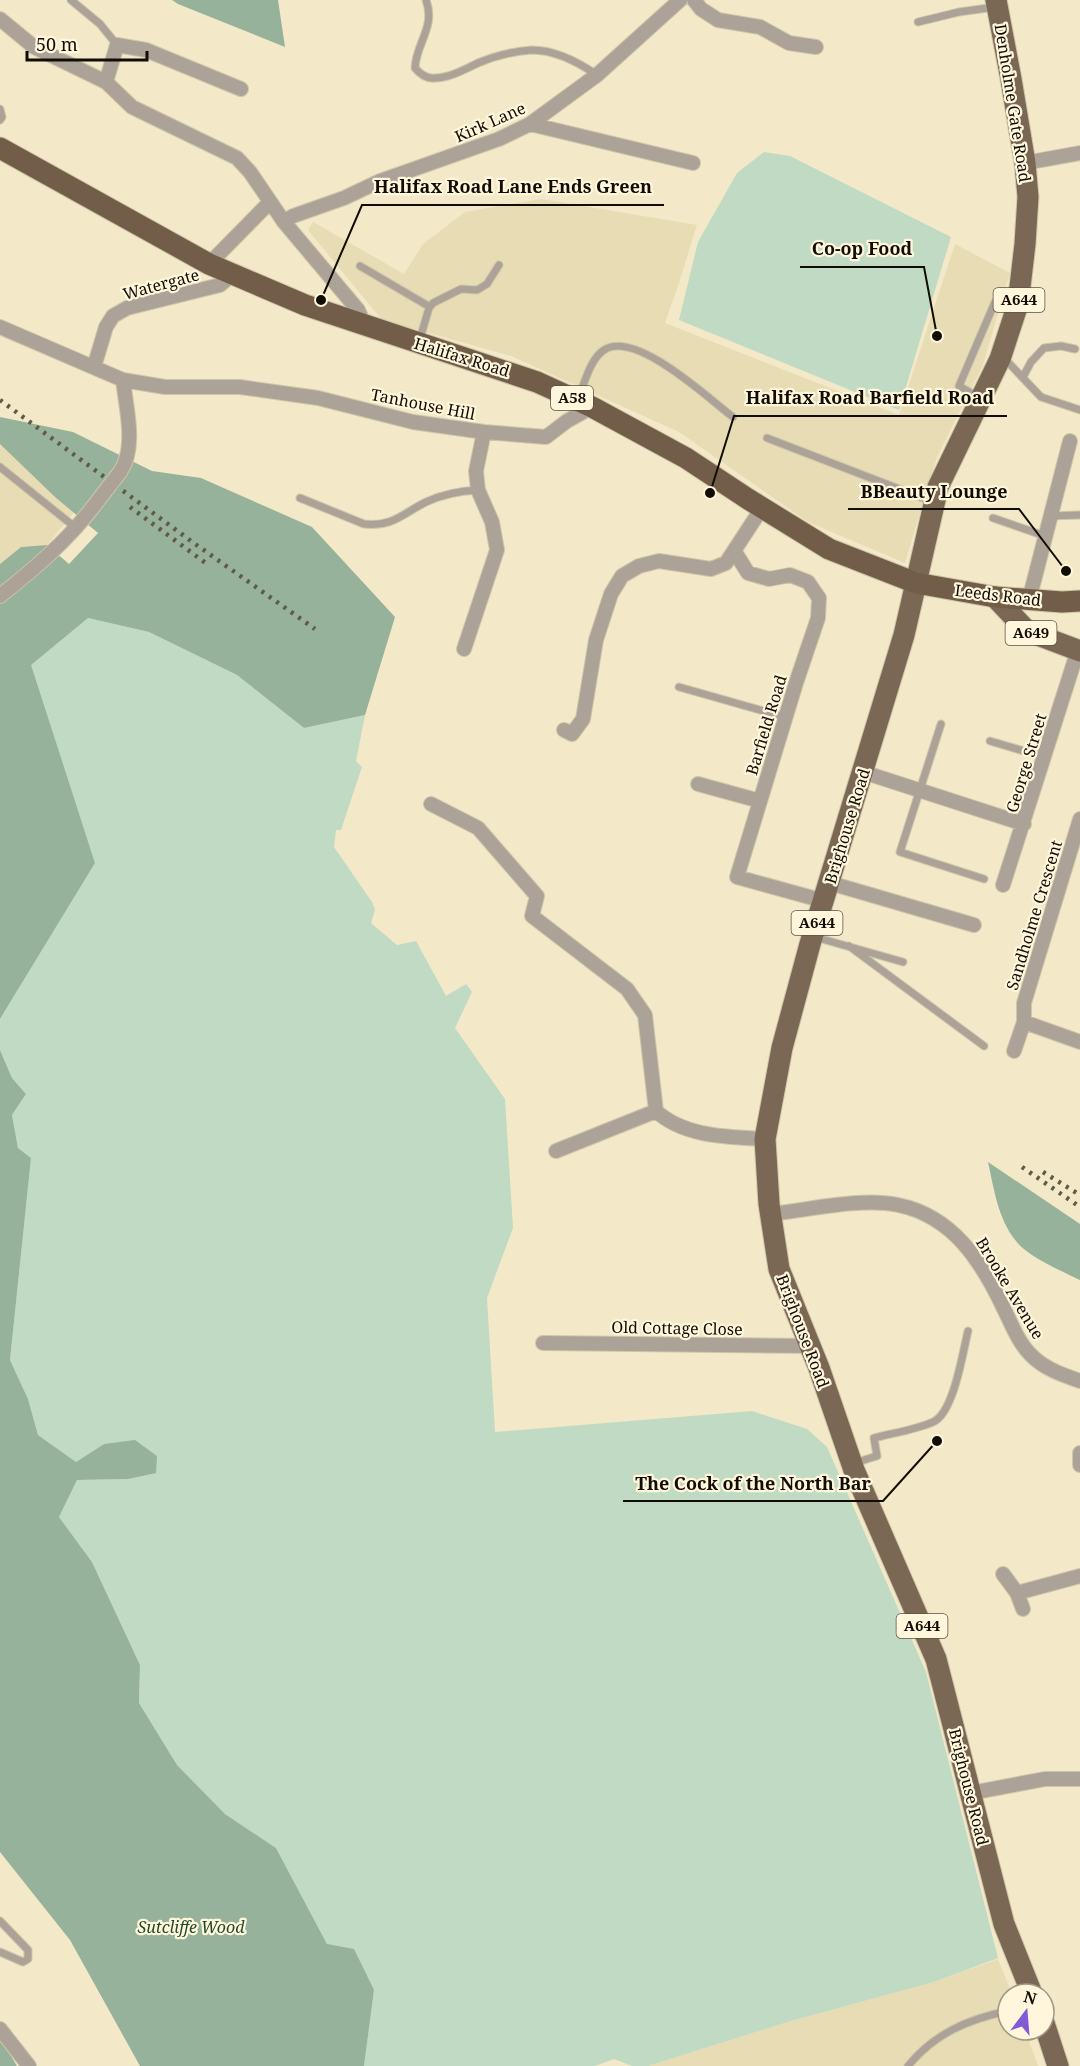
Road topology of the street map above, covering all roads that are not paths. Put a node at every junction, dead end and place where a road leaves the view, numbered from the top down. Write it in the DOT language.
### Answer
graph roads {
  1 [pos="71,0"];
  2 [pos="426,0"];
  3 [pos="680,0"];
  4 [pos="694,0"];
  5 [pos="997,3"];
  6 [pos="0,19"];
  7 [pos="918,22"];
  8 [pos="117,45"];
  9 [pos="816,47"];
  10 [pos="597,75"];
  11 [pos="106,82"];
  12 [pos="241,89"];
  13 [pos="0,110"];
  14 [pos="0,120"];
  15 [pos="530,124"];
  16 [pos="0,148"];
  17 [pos="1080,153"];
  18 [pos="693,163"];
  19 [pos="1025,163"];
  20 [pos="270,202"];
  21 [pos="284,222"];
  22 [pos="209,264"];
  23 [pos="499,265"];
  24 [pos="360,266"];
  25 [pos="233,274"];
  26 [pos="1018,304"];
  27 [pos="430,307"];
  28 [pos="364,324"];
  29 [pos="0,327"];
  30 [pos="418,344"];
  31 [pos="1075,349"];
  32 [pos="1001,355"];
  33 [pos="94,368"];
  34 [pos="1023,377"];
  35 [pos="123,380"];
  36 [pos="980,398"];
  37 [pos="584,404"];
  38 [pos="1080,410"];
  39 [pos="733,417"];
  40 [pos="484,432"];
  41 [pos="768,438"];
  42 [pos="1070,441"];
  43 [pos="0,467"];
  44 [pos="478,490"];
  45 [pos="300,498"];
  46 [pos="934,502"];
  47 [pos="762,508"];
  48 [pos="1080,514"];
  49 [pos="1049,516"];
  50 [pos="993,518"];
  51 [pos="76,528"];
  52 [pos="1045,536"];
  53 [pos="735,552"];
  54 [pos="916,583"];
  55 [pos="0,596"];
  56 [pos="995,597"];
  57 [pos="1029,600"];
  58 [pos="1080,601"];
  59 [pos="464,649"];
  60 [pos="1079,650"];
  61 [pos="679,687"];
  62 [pos="785,717"];
  63 [pos="941,724"];
  64 [pos="564,730"];
  65 [pos="990,741"];
  66 [pos="1044,757"];
  67 [pos="863,772"];
  68 [pos="698,784"];
  69 [pos="920,790"];
  70 [pos="760,801"];
  71 [pos="431,804"];
  72 [pos="1080,819"];
  73 [pos="1024,824"];
  74 [pos="984,879"];
  75 [pos="1003,885"];
  76 [pos="827,892"];
  77 [pos="974,925"];
  78 [pos="813,936"];
  79 [pos="849,946"];
  80 [pos="903,962"];
  81 [pos="1024,1022"];
  82 [pos="1080,1042"];
  83 [pos="984,1046"];
  84 [pos="1014,1051"];
  85 [pos="656,1112"];
  86 [pos="765,1139"];
  87 [pos="556,1151"];
  88 [pos="771,1214"];
  89 [pos="968,1330"];
  90 [pos="543,1343"];
  91 [pos="810,1346"];
  92 [pos="1080,1381"];
  93 [pos="1080,1453"];
  94 [pos="852,1464"];
  95 [pos="1080,1465"];
  96 [pos="1003,1574"];
  97 [pos="1080,1576"];
  98 [pos="1017,1593"];
  99 [pos="1023,1610"];
  100 [pos="1080,1779"];
  101 [pos="971,1793"];
  102 [pos="0,1921"];
  103 [pos="0,1952"];
  104 [pos="1027,1982"];
  105 [pos="996,2014"];
  106 [pos="0,2030"];
  107 [pos="1050,2042"];
  108 [pos="29,2066"];
  109 [pos="908,2066"];
  110 [pos="1058,2066"];
  1 -- 8 [label="lane"];
  2 -- 10 [label="lane"];
  3 -- 10 [label="street, Kirk Lane"];
  4 -- 9 [label="street"];
  5 -- 7 [label="lane"];
  5 -- 19 [label="main road, Denholme Gate Road / A644"];
  6 -- 11 [label="street"];
  8 -- 11 [label="street"];
  8 -- 12 [label="street"];
  10 -- 15 [label="street, Kirk Lane"];
  11 -- 20 [label="street"];
  13 -- 14 [label="lane"];
  15 -- 18 [label="street"];
  15 -- 21 [label="street, Kirk Lane"];
  16 -- 22 [label="highway, Halifax Road / A58"];
  17 -- 19 [label="street"];
  19 -- 26 [label="main road, Denholme Gate Road / A644"];
  20 -- 21 [label="street"];
  20 -- 22 [label="street"];
  21 -- 28 [label="street"];
  22 -- 25 [label="highway, Halifax Road / A58"];
  23 -- 27 [label="lane"];
  24 -- 27 [label="lane"];
  25 -- 28 [label="highway, Halifax Road / A58"];
  25 -- 33 [label="street, Watergate"];
  26 -- 32 [label="main road, Denholme Gate Road / A644"];
  26 -- 36 [label="lane"];
  27 -- 30 [label="lane"];
  28 -- 30 [label="highway, Halifax Road / A58"];
  29 -- 33 [label="street, Tanhouse Hill"];
  30 -- 37 [label="highway, Halifax Road / A58"];
  31 -- 34 [label="lane"];
  32 -- 34 [label="lane"];
  32 -- 36 [label="main road, Denholme Gate Road / A644"];
  33 -- 35 [label="street, Tanhouse Hill"];
  34 -- 38 [label="lane"];
  35 -- 40 [label="street, Tanhouse Hill"];
  35 -- 51 [label="street, bridge"];
  36 -- 46 [label="main road, Denholme Gate Road / A644"];
  37 -- 39 [label="lane"];
  37 -- 40 [label="street, Tanhouse Hill"];
  37 -- 47 [label="highway, Halifax Road / A58"];
  40 -- 44 [label="street"];
  41 -- 46 [label="lane"];
  42 -- 49 [label="street"];
  43 -- 51 [label="lane"];
  44 -- 45 [label="lane"];
  44 -- 59 [label="street"];
  46 -- 54 [label="main road, Denholme Gate Road / A644"];
  47 -- 53 [label="street"];
  47 -- 54 [label="highway, Halifax Road / A58"];
  48 -- 49 [label="lane"];
  49 -- 52 [label="street"];
  50 -- 52 [label="lane"];
  51 -- 55 [label="street"];
  52 -- 57 [label="street"];
  53 -- 62 [label="street, Barfield Road"];
  53 -- 64 [label="street"];
  54 -- 56 [label="highway, Leeds Road / A58"];
  54 -- 67 [label="main road, Brighouse Road / A644"];
  56 -- 57 [label="highway, Leeds Road / A58"];
  56 -- 60 [label="main road, A649"];
  57 -- 58 [label="highway, Leeds Road / A58"];
  60 -- 66 [label="street, George Street"];
  61 -- 62 [label="lane"];
  62 -- 70 [label="street, Barfield Road"];
  63 -- 69 [label="lane"];
  65 -- 66 [label="lane"];
  66 -- 73 [label="street, George Street"];
  67 -- 69 [label="street"];
  67 -- 76 [label="main road, Brighouse Road / A644"];
  68 -- 70 [label="street"];
  69 -- 73 [label="street"];
  69 -- 74 [label="lane"];
  70 -- 76 [label="street, Barfield Road"];
  71 -- 85 [label="street"];
  72 -- 81 [label="street, Sandholme Crescent"];
  73 -- 75 [label="street, George Street"];
  76 -- 77 [label="street"];
  76 -- 78 [label="main road, Brighouse Road / A644"];
  78 -- 79 [label="lane"];
  78 -- 86 [label="main road, Brighouse Road / A644"];
  79 -- 80 [label="lane"];
  79 -- 83 [label="lane"];
  81 -- 82 [label="street"];
  81 -- 84 [label="street, Sandholme Crescent"];
  85 -- 86 [label="street"];
  85 -- 87 [label="street"];
  86 -- 88 [label="main road, Brighouse Road / A644"];
  88 -- 91 [label="main road, Brighouse Road / A644"];
  88 -- 92 [label="street, Brooke Avenue"];
  89 -- 94 [label="lane"];
  90 -- 91 [label="street, Old Cottage Close"];
  91 -- 94 [label="main road, Brighouse Road / A644"];
  93 -- 95 [label="street"];
  94 -- 101 [label="main road, Brighouse Road / A644"];
  96 -- 98 [label="street"];
  97 -- 98 [label="street"];
  98 -- 99 [label="street"];
  100 -- 101 [label="street"];
  101 -- 104 [label="main road, Brighouse Road / A644"];
  102 -- 103 [label="lane"];
  105 -- 109 [label="lane"];
  106 -- 108 [label="street"];
  107 -- 110 [label="main road"];
}
